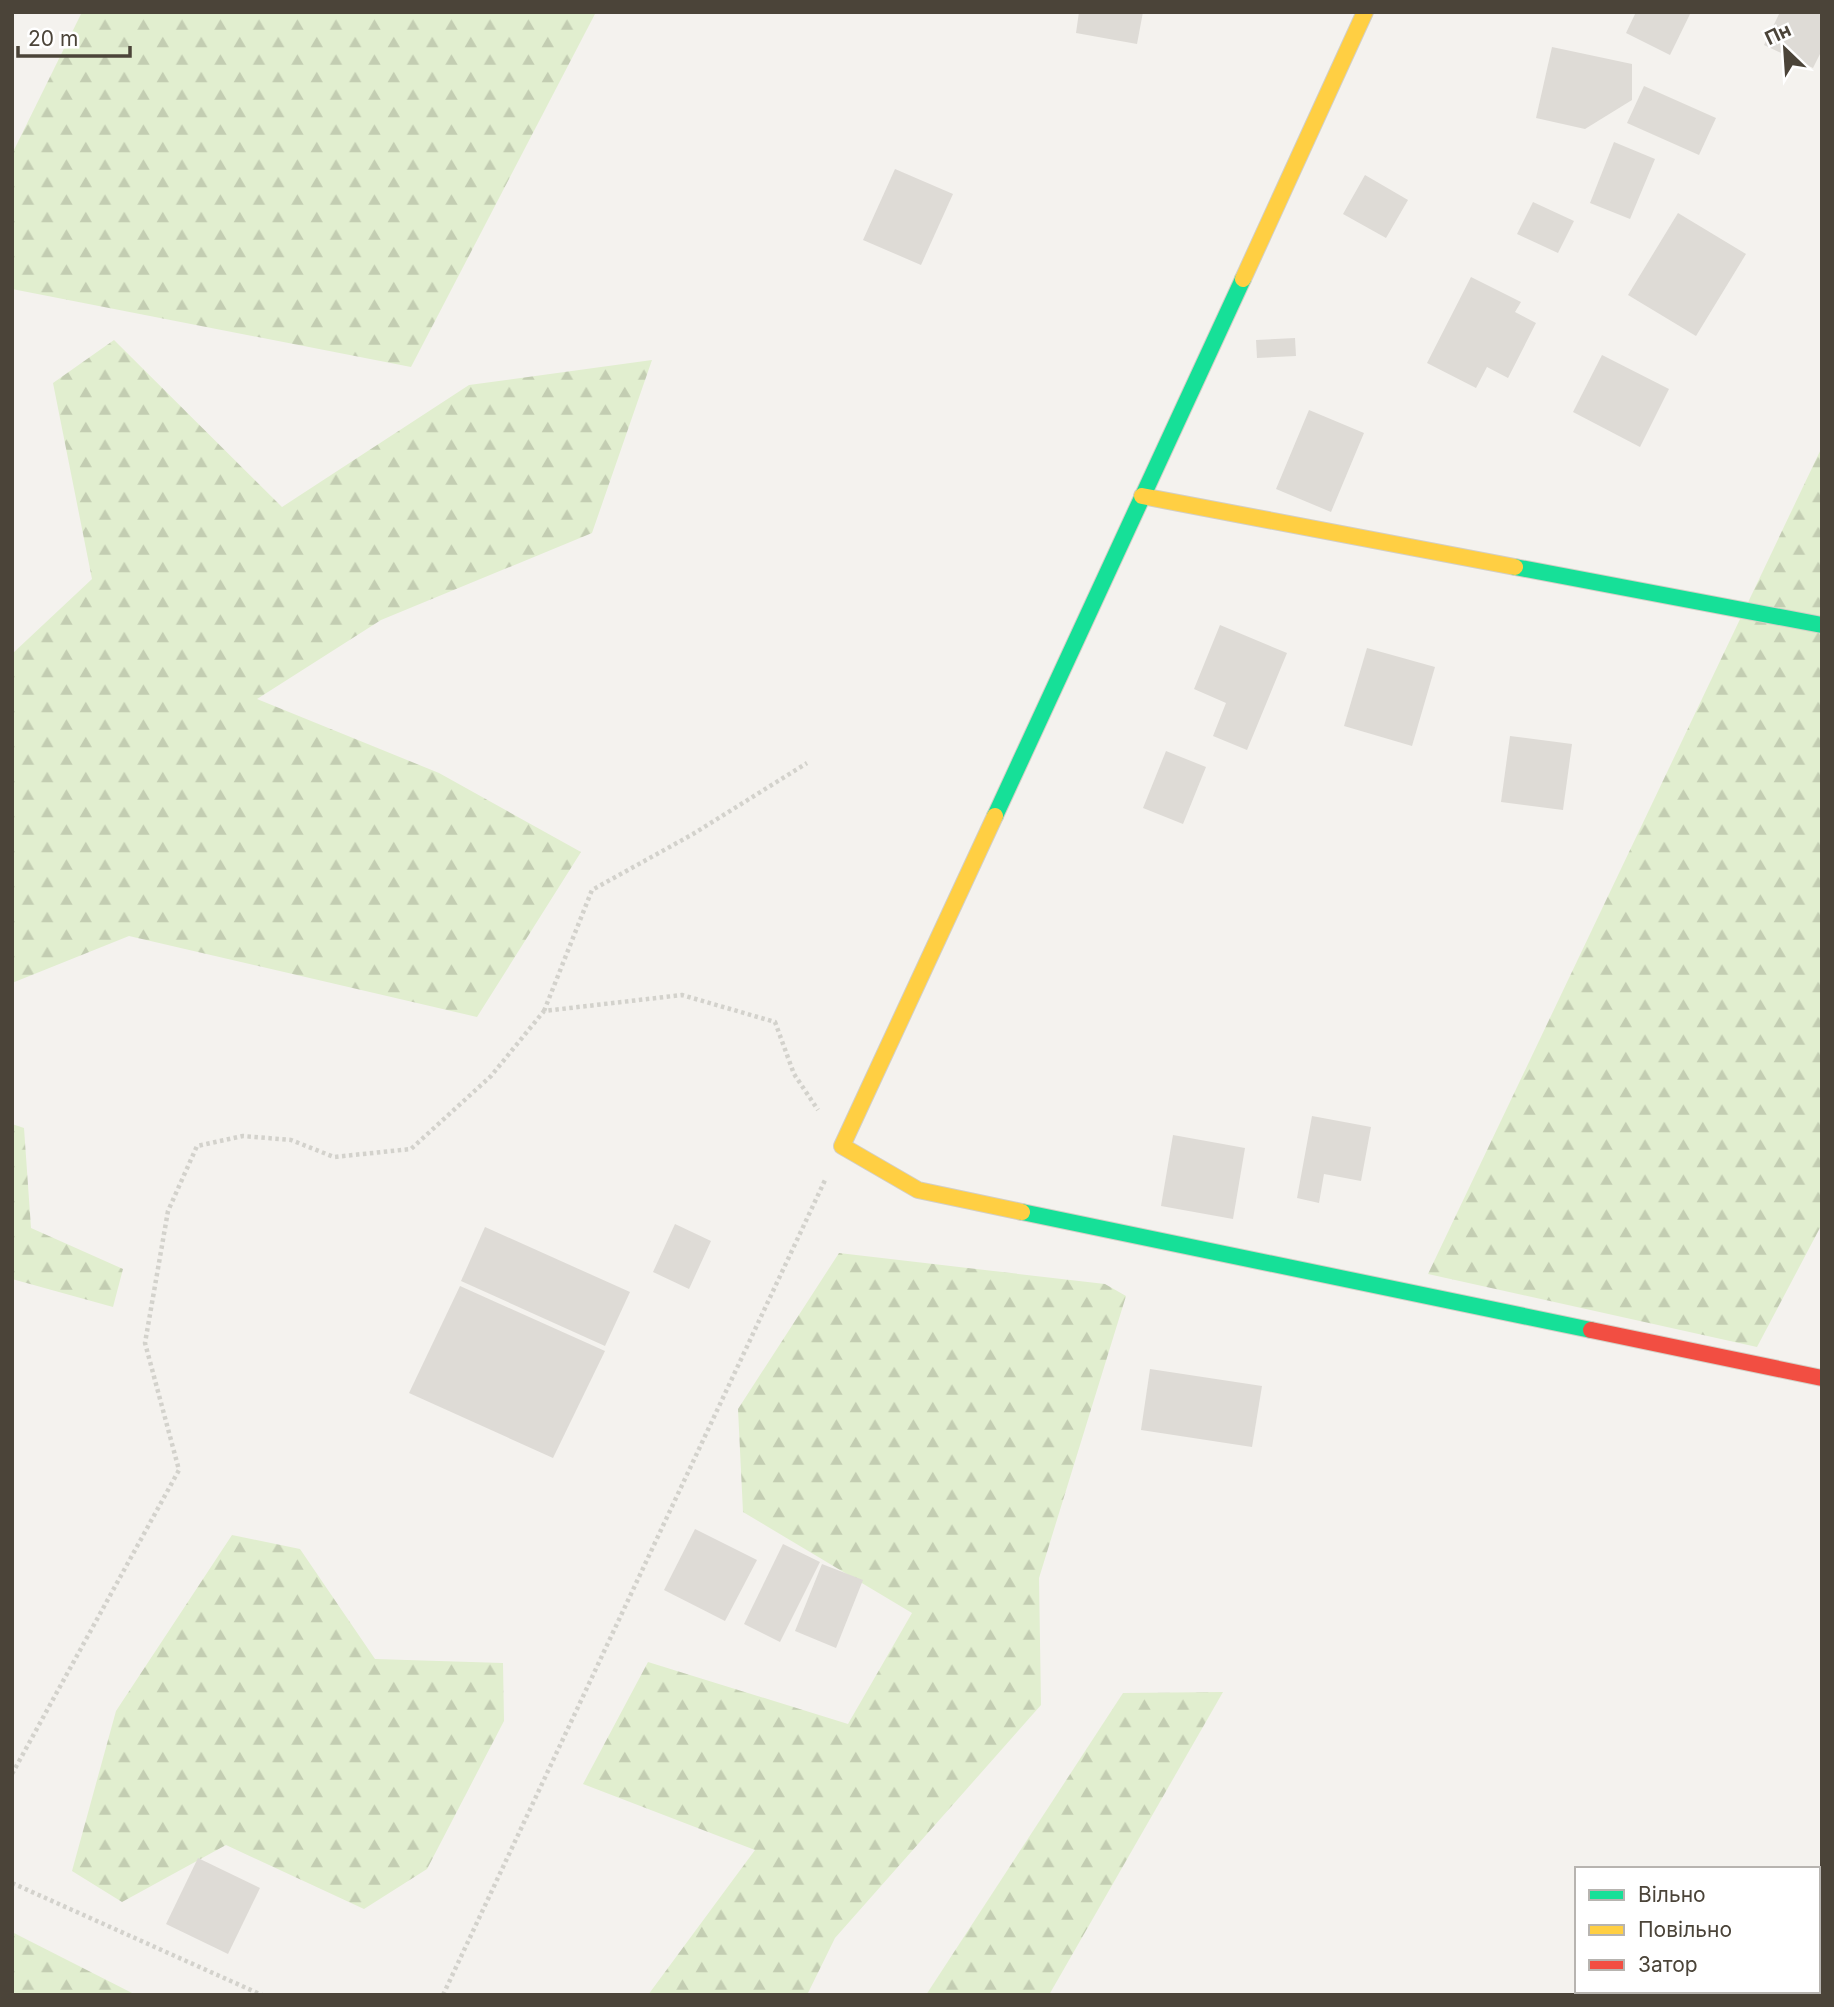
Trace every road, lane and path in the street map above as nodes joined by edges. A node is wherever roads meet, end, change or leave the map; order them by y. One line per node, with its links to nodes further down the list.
1 (1365, 12): 2 (street)
2 (1142, 496): 3 (street); 6 (street)
3 (1822, 625)
4 (807, 763): 5 (path)
5 (544, 1011): 6 (path); 8 (path)
6 (842, 1146): 7 (street); 11 (path)
7 (1822, 1378)
8 (12, 1774)
9 (12, 1883): 10 (path)
10 (262, 1995)
11 (443, 1995)

